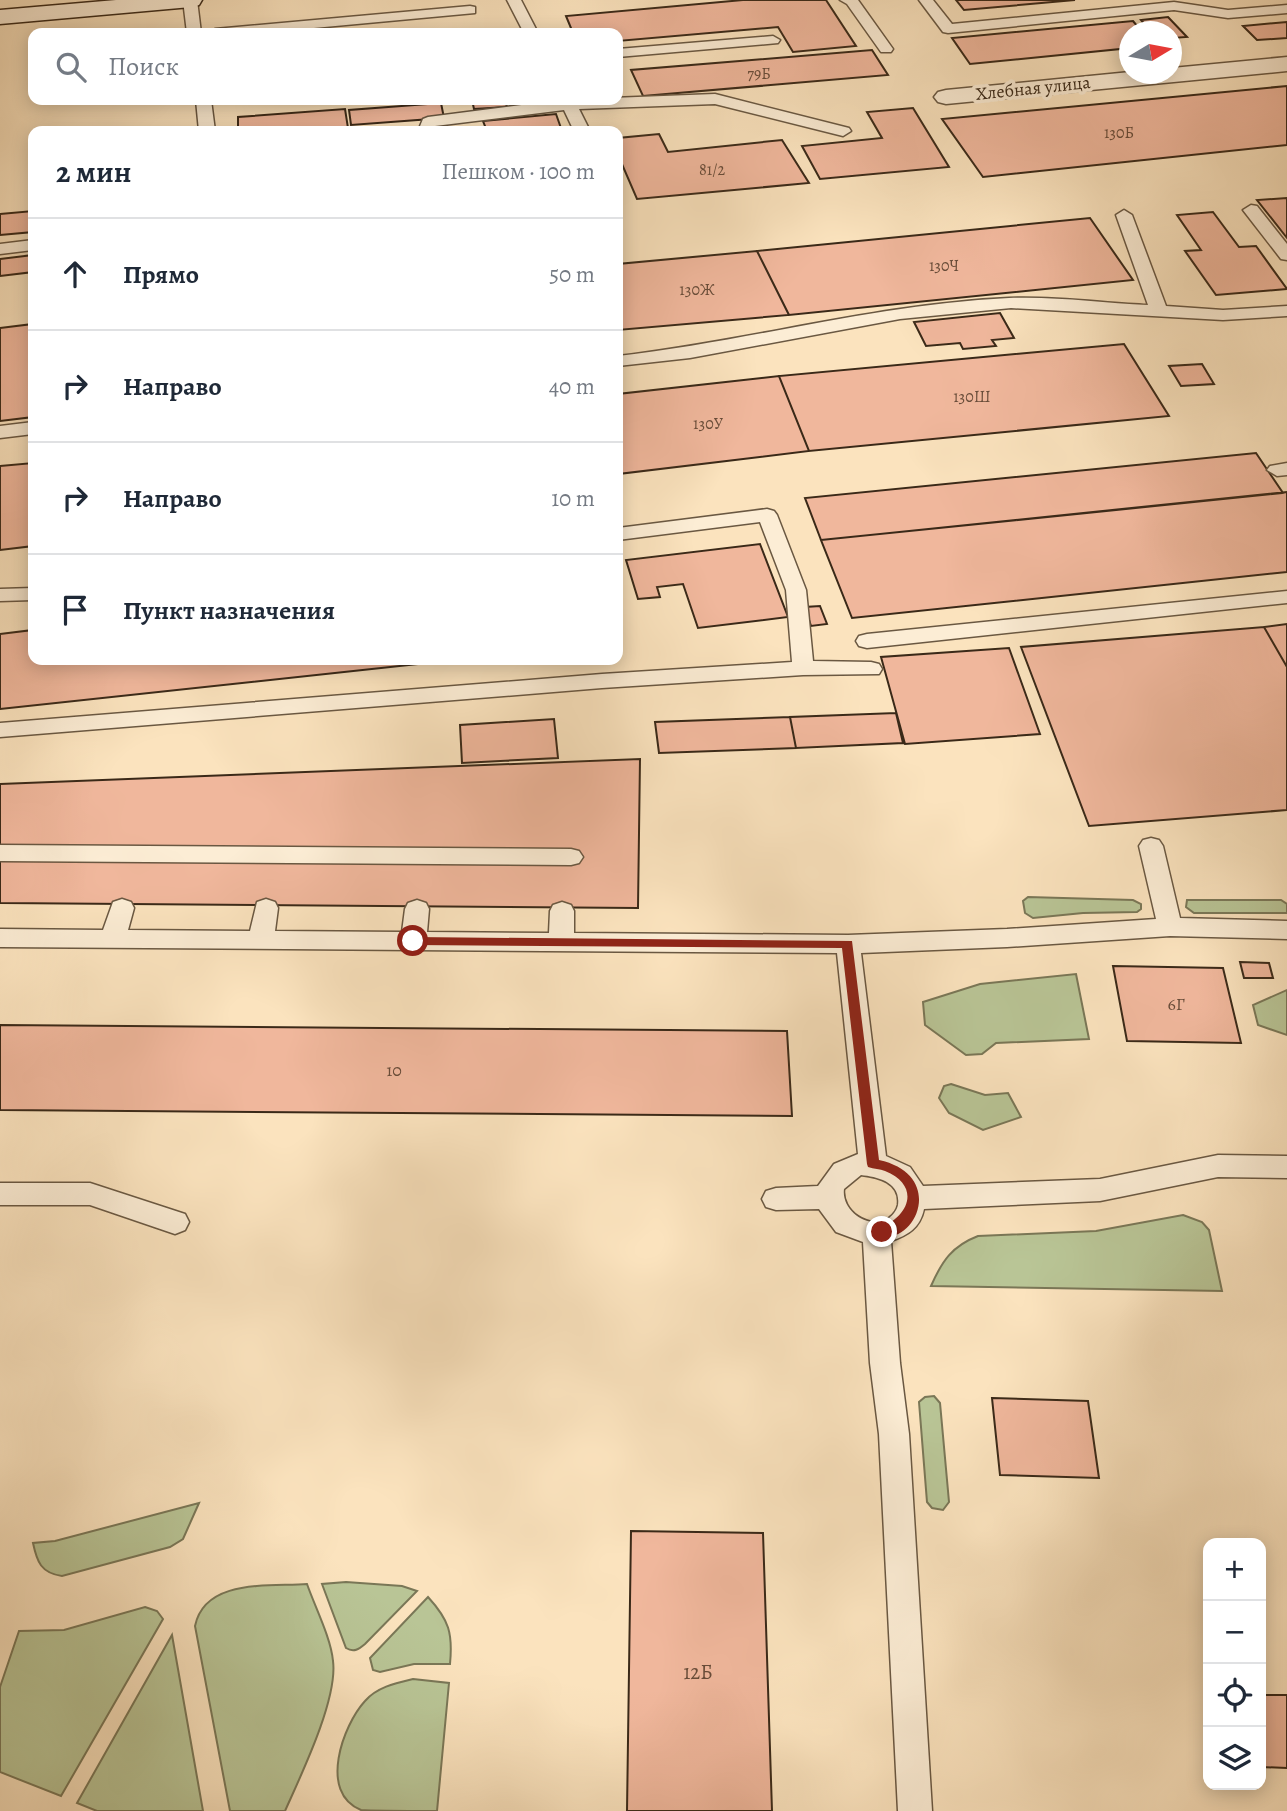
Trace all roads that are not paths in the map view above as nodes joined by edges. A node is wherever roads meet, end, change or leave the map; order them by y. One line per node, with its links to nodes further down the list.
1 (190, 0): 7 (street); 8 (lane)
2 (514, 0): 10 (lane)
3 (848, 0): 12 (lane)
4 (926, 0): 5 (lane)
5 (1287, 9)
6 (470, 10): 9 (lane)
7 (0, 17)
8 (193, 28)
9 (270, 28)
10 (528, 28)
11 (773, 40): 13 (lane)
12 (886, 49)
13 (623, 53)
14 (1287, 64): 15 (street, Хлебная улица)
15 (946, 97)
16 (623, 101): 23 (lane)
17 (204, 105): 20 (lane)
18 (548, 105): 21 (lane)
19 (570, 105): 22 (lane)
20 (206, 126)
21 (427, 126)
22 (580, 126)
23 (843, 131)
24 (1251, 210): 28 (lane)
25 (1124, 215): 30 (lane)
26 (28, 246): 27 (lane)
27 (0, 249)
28 (1287, 255)
29 (1287, 311): 30 (lane)
30 (1160, 313): 31 (lane)
31 (623, 360)
32 (28, 429): 33 (lane)
33 (0, 432)
34 (623, 533): 39 (lane)
35 (0, 594): 36 (lane)
36 (28, 594)
37 (1287, 597): 38 (lane)
38 (867, 641)
39 (803, 668): 40 (lane); 41 (lane)
40 (871, 669)
41 (600, 670): 42 (lane)
42 (0, 730)
43 (1151, 846): 50 (lane)
44 (0, 853): 45 (lane)
45 (571, 857)
46 (122, 908): 53 (lane)
47 (267, 908): 54 (lane)
48 (417, 909): 55 (lane)
49 (562, 911): 56 (lane)
50 (1170, 927): 51 (lane); 57 (lane)
51 (1287, 930)
52 (0, 938): 53 (lane)
53 (113, 939): 54 (lane)
54 (261, 940): 55 (lane)
55 (413, 941): 56 (lane)
56 (561, 943): 57 (lane)
57 (848, 944): 58 (lane)
58 (873, 1164): 61 (lane); 62 (lane)
59 (1287, 1167): 62 (lane)
60 (0, 1194): 64 (lane)
61 (828, 1197): 63 (lane); 65 (lane)
62 (914, 1198): 65 (lane)
63 (776, 1199)
64 (175, 1222)
65 (876, 1232): 66 (lane)
66 (915, 1811)

